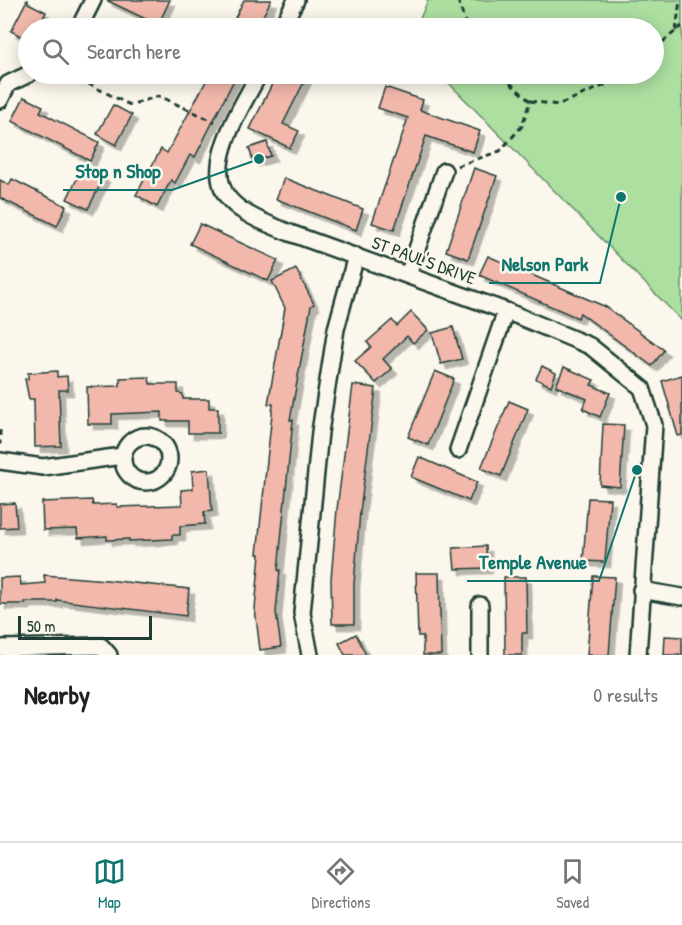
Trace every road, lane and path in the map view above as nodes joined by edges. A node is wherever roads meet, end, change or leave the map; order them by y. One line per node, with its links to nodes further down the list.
1 (93, 0): 5 (street)
2 (296, 0): 6 (street)
3 (458, 0): 7 (path)
4 (680, 0): 9 (path)
5 (85, 18)
6 (286, 18)
7 (464, 18)
8 (682, 26): 9 (path)
9 (675, 33): 10 (path)
10 (664, 41)
11 (4, 82): 16 (street)
12 (89, 84): 18 (path)
13 (254, 84): 18 (street, ST PAUL'S DRIVE)
14 (511, 84): 17 (path)
15 (606, 84): 17 (path)
16 (0, 100)
17 (530, 101): 19 (path)
18 (231, 130): 20 (street, ST PAUL'S DRIVE)
19 (444, 171): 21 (street)
20 (356, 256): 21 (street, ST PAUL'S DRIVE); 33 (street)
21 (408, 275): 22 (street, ST PAUL'S DRIVE)
22 (507, 311): 25 (street); 28 (street, ST PAUL'S DRIVE)
23 (0, 430): 24 (path)
24 (0, 445)
25 (458, 450)
26 (122, 456): 27 (street)
27 (0, 461)
28 (641, 590): 29 (street); 35 (street, ST PAUL'S DRIVE)
29 (682, 597)
30 (480, 605): 34 (street)
31 (0, 648): 32 (street)
32 (109, 655)
33 (310, 655)
34 (480, 655)
35 (638, 655)

